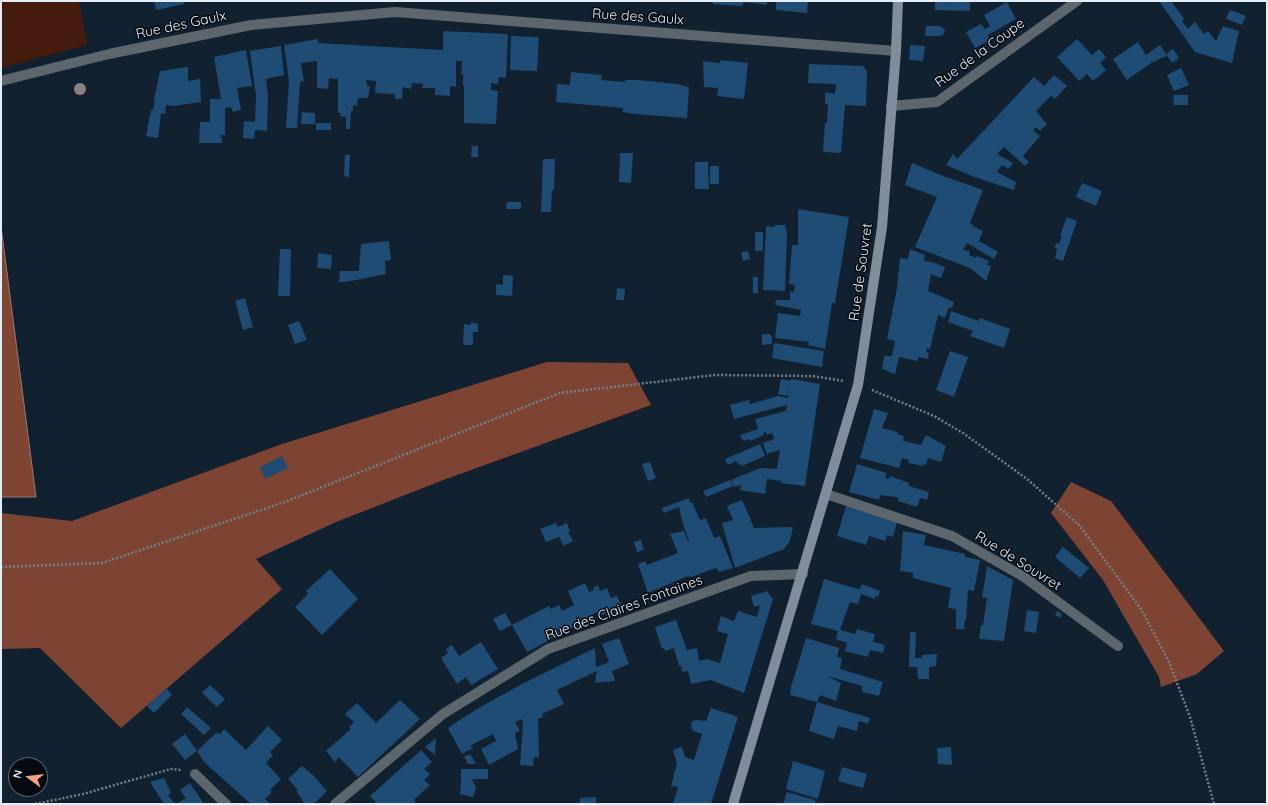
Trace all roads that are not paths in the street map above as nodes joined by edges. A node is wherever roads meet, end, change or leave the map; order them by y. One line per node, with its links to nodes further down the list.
1 (898, 1): 3 (main road, Rue de Souvret)
2 (1078, 1): 5 (street, Rue de la Coupe)
3 (896, 50): 4 (street, Rue des Gaulx); 5 (main road, Rue de Souvret)
4 (1, 81)
5 (891, 106): 6 (main road, Rue de Souvret)
6 (826, 494): 7 (main road, Rue de Souvret); 8 (street, Rue de Souvret)
7 (803, 574): 11 (street, Rue des Claires Fontaines); 12 (main road, Rue de Souvret)
8 (1118, 646)
9 (195, 774): 10 (street)
10 (226, 804)
11 (335, 804)
12 (734, 804)

